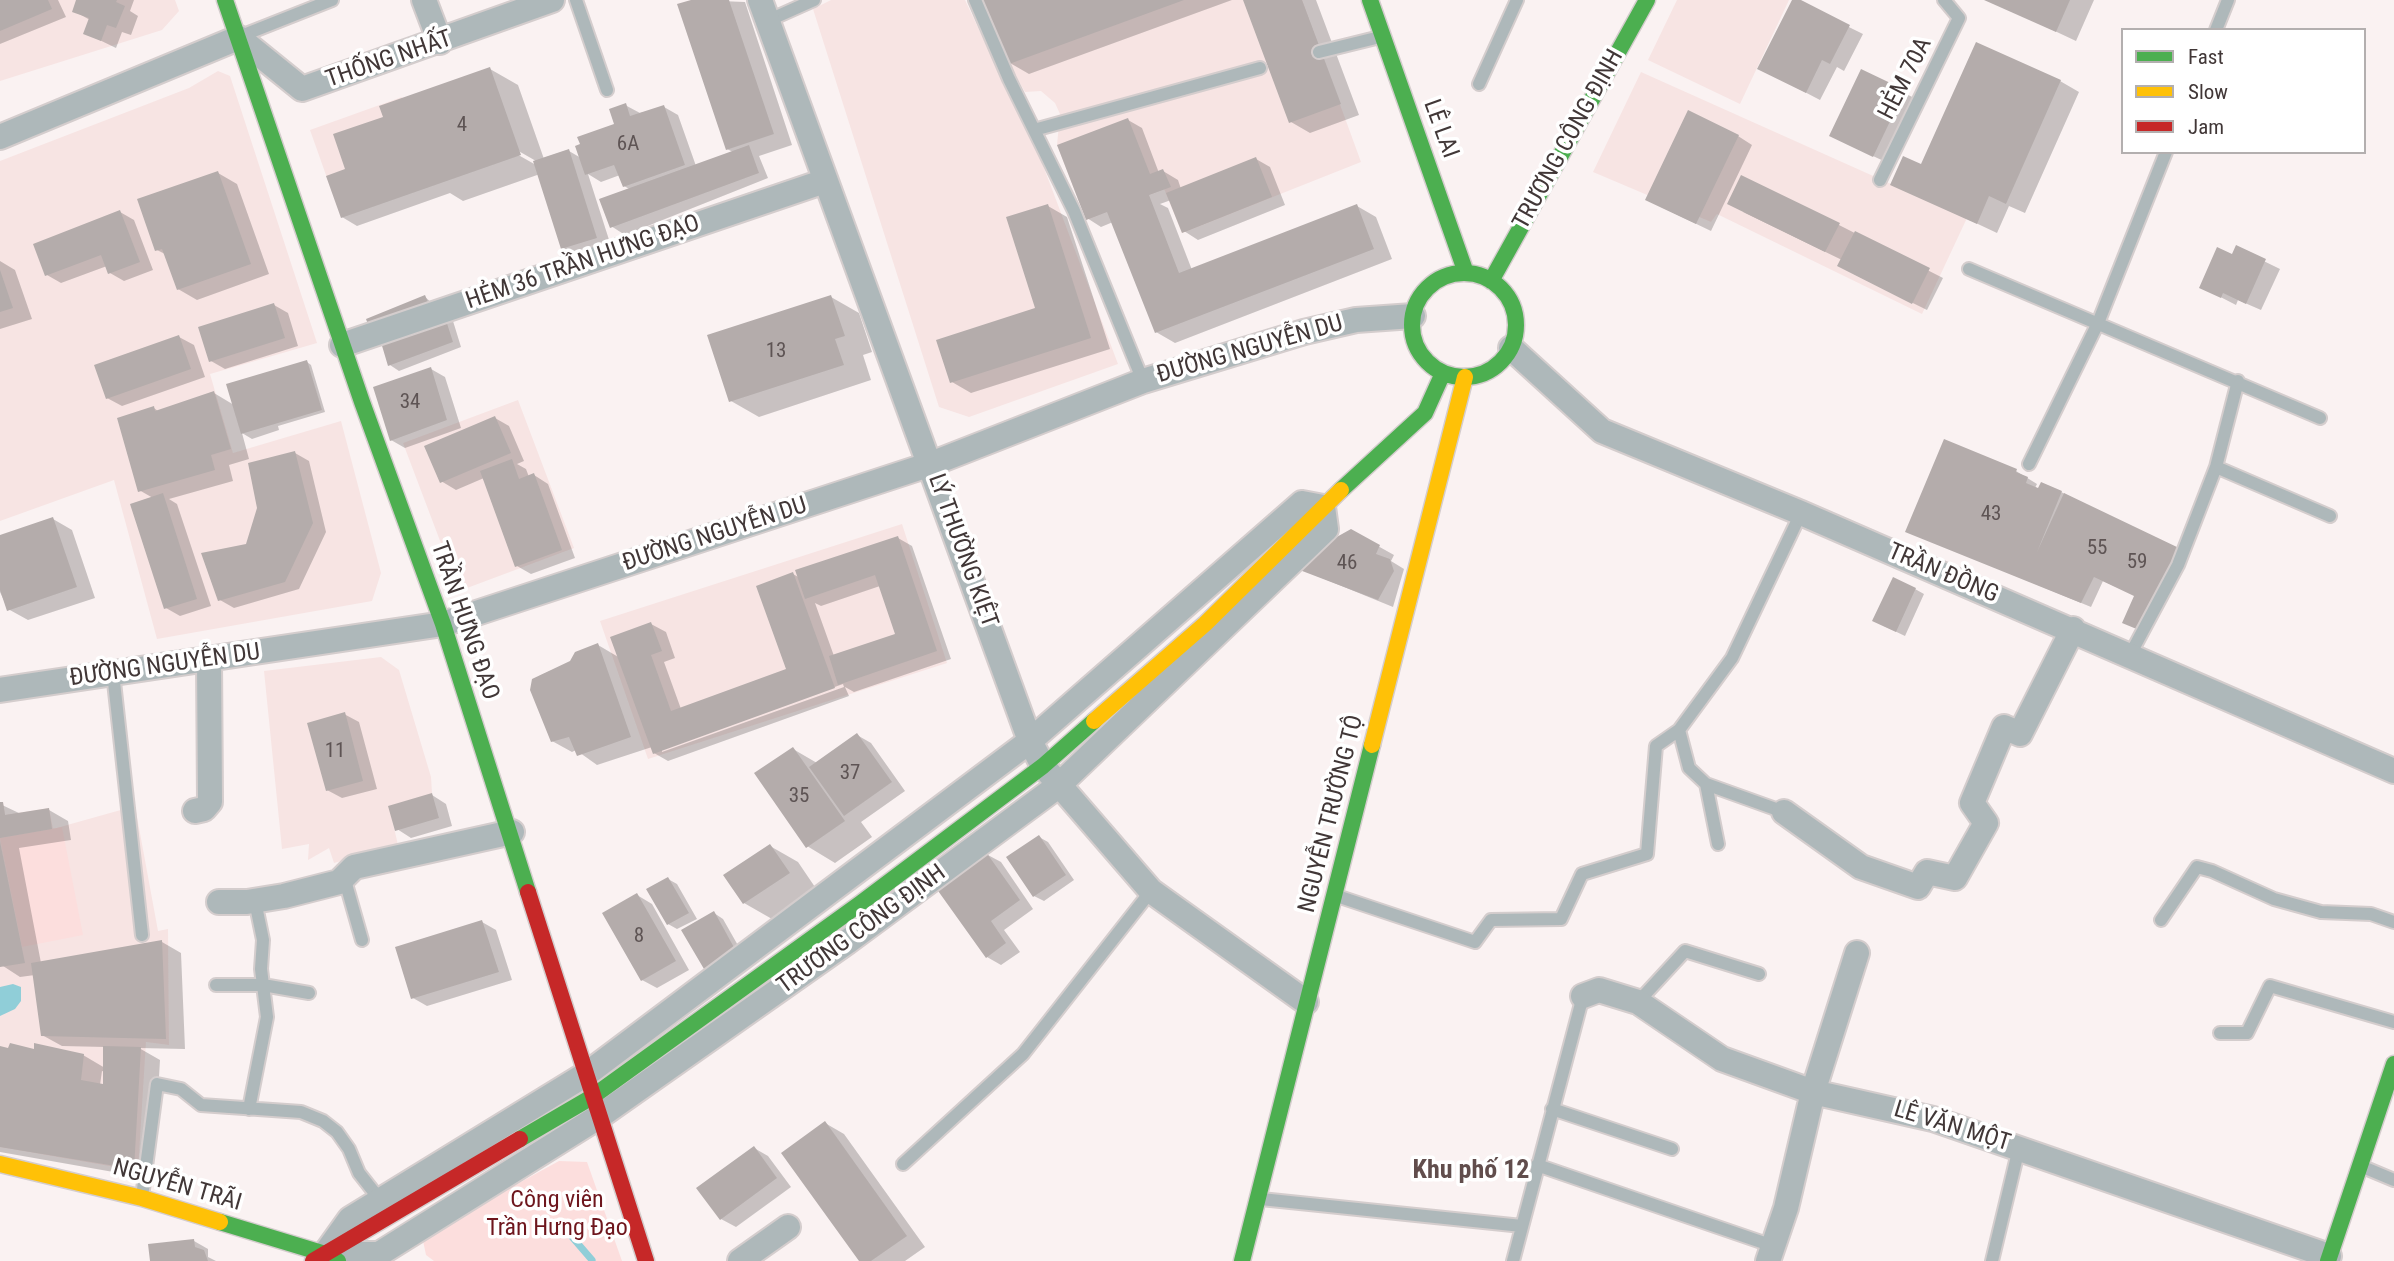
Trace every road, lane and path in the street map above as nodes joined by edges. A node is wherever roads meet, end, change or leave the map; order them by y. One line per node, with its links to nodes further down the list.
1 (225, 0): 17 (main road, TRẦN HƯNG ĐẠO)
2 (247, 0): 17 (street)
3 (332, 0): 17 (lane)
4 (424, 0): 18 (street)
5 (552, 0): 18 (street, THỐNG NHẤT)
6 (576, 0): 22 (lane)
7 (814, 0): 14 (lane)
8 (975, 0): 23 (lane)
9 (1370, 0): 16 (main road, LÊ LAI)
10 (1517, 0): 21 (lane)
11 (1647, 0): 30 (main road, TRƯƠNG CÔNG ĐỊNH)
12 (1944, 0): 26 (lane, HẺM 70A)
13 (2228, 0): 15 (lane)
14 (763, 10): 27 (street, LÝ THƯỜNG KIỆT)
15 (2217, 28)
16 (1383, 37): 19 (lane); 29 (main road, LÊ LAI)
17 (238, 38): 18 (street, THỐNG NHẤT); 24 (street); 33 (main road, TRẦN HƯNG ĐẠO)
18 (440, 42)
19 (1319, 52)
20 (1260, 68): 23 (lane)
21 (1479, 84)
22 (607, 90)
23 (1034, 131): 37 (lane)
24 (0, 137)
25 (2165, 154): 32 (lane)
26 (1880, 180)
27 (825, 181): 33 (street, HẺM 36 TRẦN HƯNG ĐẠO); 40 (street, LÝ THƯỜNG KIỆT)
28 (1969, 269): 32 (lane)
29 (1466, 273): 30 (main road); 31 (main road)
30 (1491, 281): 34 (main road)
31 (1413, 316): 35 (main road); 37 (street, ĐƯỜNG NGUYỄN DU)
32 (2098, 323): 38 (lane); 41 (lane)
33 (342, 345): 47 (main road, TRẦN HƯNG ĐẠO)
34 (1511, 348): 36 (main road); 44 (street, TRẦN ĐỒNG)
35 (1443, 373): 36 (main road); 43 (main road)
36 (1465, 377): 67 (main road, NGUYỄN TRƯỜNG TỘ)
37 (1143, 381): 40 (street, ĐƯỜNG NGUYỄN DU)
38 (2238, 381): 39 (lane); 42 (lane)
39 (2320, 418)
40 (931, 464): 47 (street, ĐƯỜNG NGUYỄN DU); 55 (street, LÝ THƯỜNG KIỆT)
41 (2029, 464)
42 (2216, 467): 45 (lane); 50 (lane)
43 (1323, 507): 46 (street, TRƯƠNG CÔNG ĐỊNH); 49 (street, TRƯƠNG CÔNG ĐỊNH)
44 (1801, 513): 48 (street, TRẦN ĐỒNG); 54 (lane)
45 (2330, 516)
46 (1184, 603): 49 (street); 55 (street, TRƯƠNG CÔNG ĐỊNH)
47 (443, 624): 51 (street, ĐƯỜNG NGUYỄN DU); 62 (main road, TRẦN HƯNG ĐẠO)
48 (2073, 629): 50 (street, TRẦN ĐỒNG); 61 (street)
49 (1211, 630): 56 (main road, TRƯƠNG CÔNG ĐỊNH); 59 (street, TRƯƠNG CÔNG ĐỊNH)
50 (2130, 655): 57 (street, TRẦN ĐỒNG)
51 (209, 659): 52 (street, ĐƯỜNG NGUYỄN DU); 60 (street)
52 (113, 673): 53 (street, ĐƯỜNG NGUYỄN DU); 73 (lane)
53 (0, 690)
54 (1679, 730): 58 (lane); 67 (lane)
55 (1030, 741): 56 (street, LÝ THƯỜNG KIỆT); 65 (street, TRƯƠNG CÔNG ĐỊNH)
56 (1042, 766): 59 (street, LÝ THƯỜNG KIỆT); 70 (main road, TRƯƠNG CÔNG ĐỊNH)
57 (2394, 771)
58 (1706, 784): 61 (lane); 63 (lane)
59 (1058, 786): 66 (street, LÝ THƯỜNG KIỆT); 70 (street, TRƯƠNG CÔNG ĐỊNH)
60 (195, 811)
61 (1784, 812)
62 (512, 832): 64 (street); 87 (main road, TRẦN HƯNG ĐẠO)
63 (1718, 844)
64 (344, 877): 68 (street); 74 (lane)
65 (843, 883): 70 (street); 87 (street, TRƯƠNG CÔNG ĐỊNH)
66 (1151, 891): 81 (street, LÝ THƯỜNG KIỆT); 93 (lane)
67 (1336, 896): 81 (main road, NGUYỄN TRƯỜNG TỘ)
68 (255, 901): 69 (street); 78 (lane)
69 (219, 902)
70 (874, 903): 87 (street, TRƯƠNG CÔNG ĐỊNH)
71 (2161, 920): 72 (lane)
72 (2394, 922)
73 (142, 935)
74 (362, 940)
75 (1857, 953): 86 (street)
76 (1759, 974): 82 (lane)
77 (216, 985): 78 (lane)
78 (263, 985): 79 (lane); 88 (lane)
79 (309, 993)
80 (1583, 996): 82 (street, LÊ VĂN MỘT); 89 (lane)
81 (1306, 1002): 98 (main road, NGUYỄN TRƯỜNG TỘ)
82 (1638, 1002): 86 (street, LÊ VĂN MỘT)
83 (2394, 1022): 84 (lane)
84 (2220, 1033)
85 (2394, 1064): 94 (main road)
86 (1814, 1092): 90 (street, LÊ VĂN MỘT); 102 (street)
87 (593, 1095): 99 (street, TRƯƠNG CÔNG ĐỊNH); 104 (street, TRƯƠNG CÔNG ĐỊNH); 105 (main road, TRẦN HƯNG ĐẠO)
88 (249, 1109): 97 (lane); 99 (lane)
89 (1552, 1109): 91 (lane); 95 (lane)
90 (2019, 1148): 103 (street, LÊ VĂN MỘT); 109 (lane)
91 (1672, 1149)
92 (0, 1164): 97 (main road, NGUYỄN TRÃI)
93 (903, 1164)
94 (2360, 1165): 96 (lane); 103 (main road)
95 (1537, 1166): 100 (lane); 102 (lane)
96 (2394, 1180)
97 (142, 1198): 104 (main road, NGUYỄN TRÃI)
98 (1258, 1199): 100 (lane); 107 (main road, NGUYỄN TRƯỜNG TỘ)
99 (381, 1201): 104 (street, TRƯƠNG CÔNG ĐỊNH)
100 (1522, 1226): 108 (lane)
101 (788, 1227): 106 (street)
102 (1771, 1253)
103 (2329, 1258)
104 (326, 1259)
105 (646, 1261)
106 (740, 1261)
107 (1242, 1261)
108 (1513, 1261)
109 (1992, 1261)

